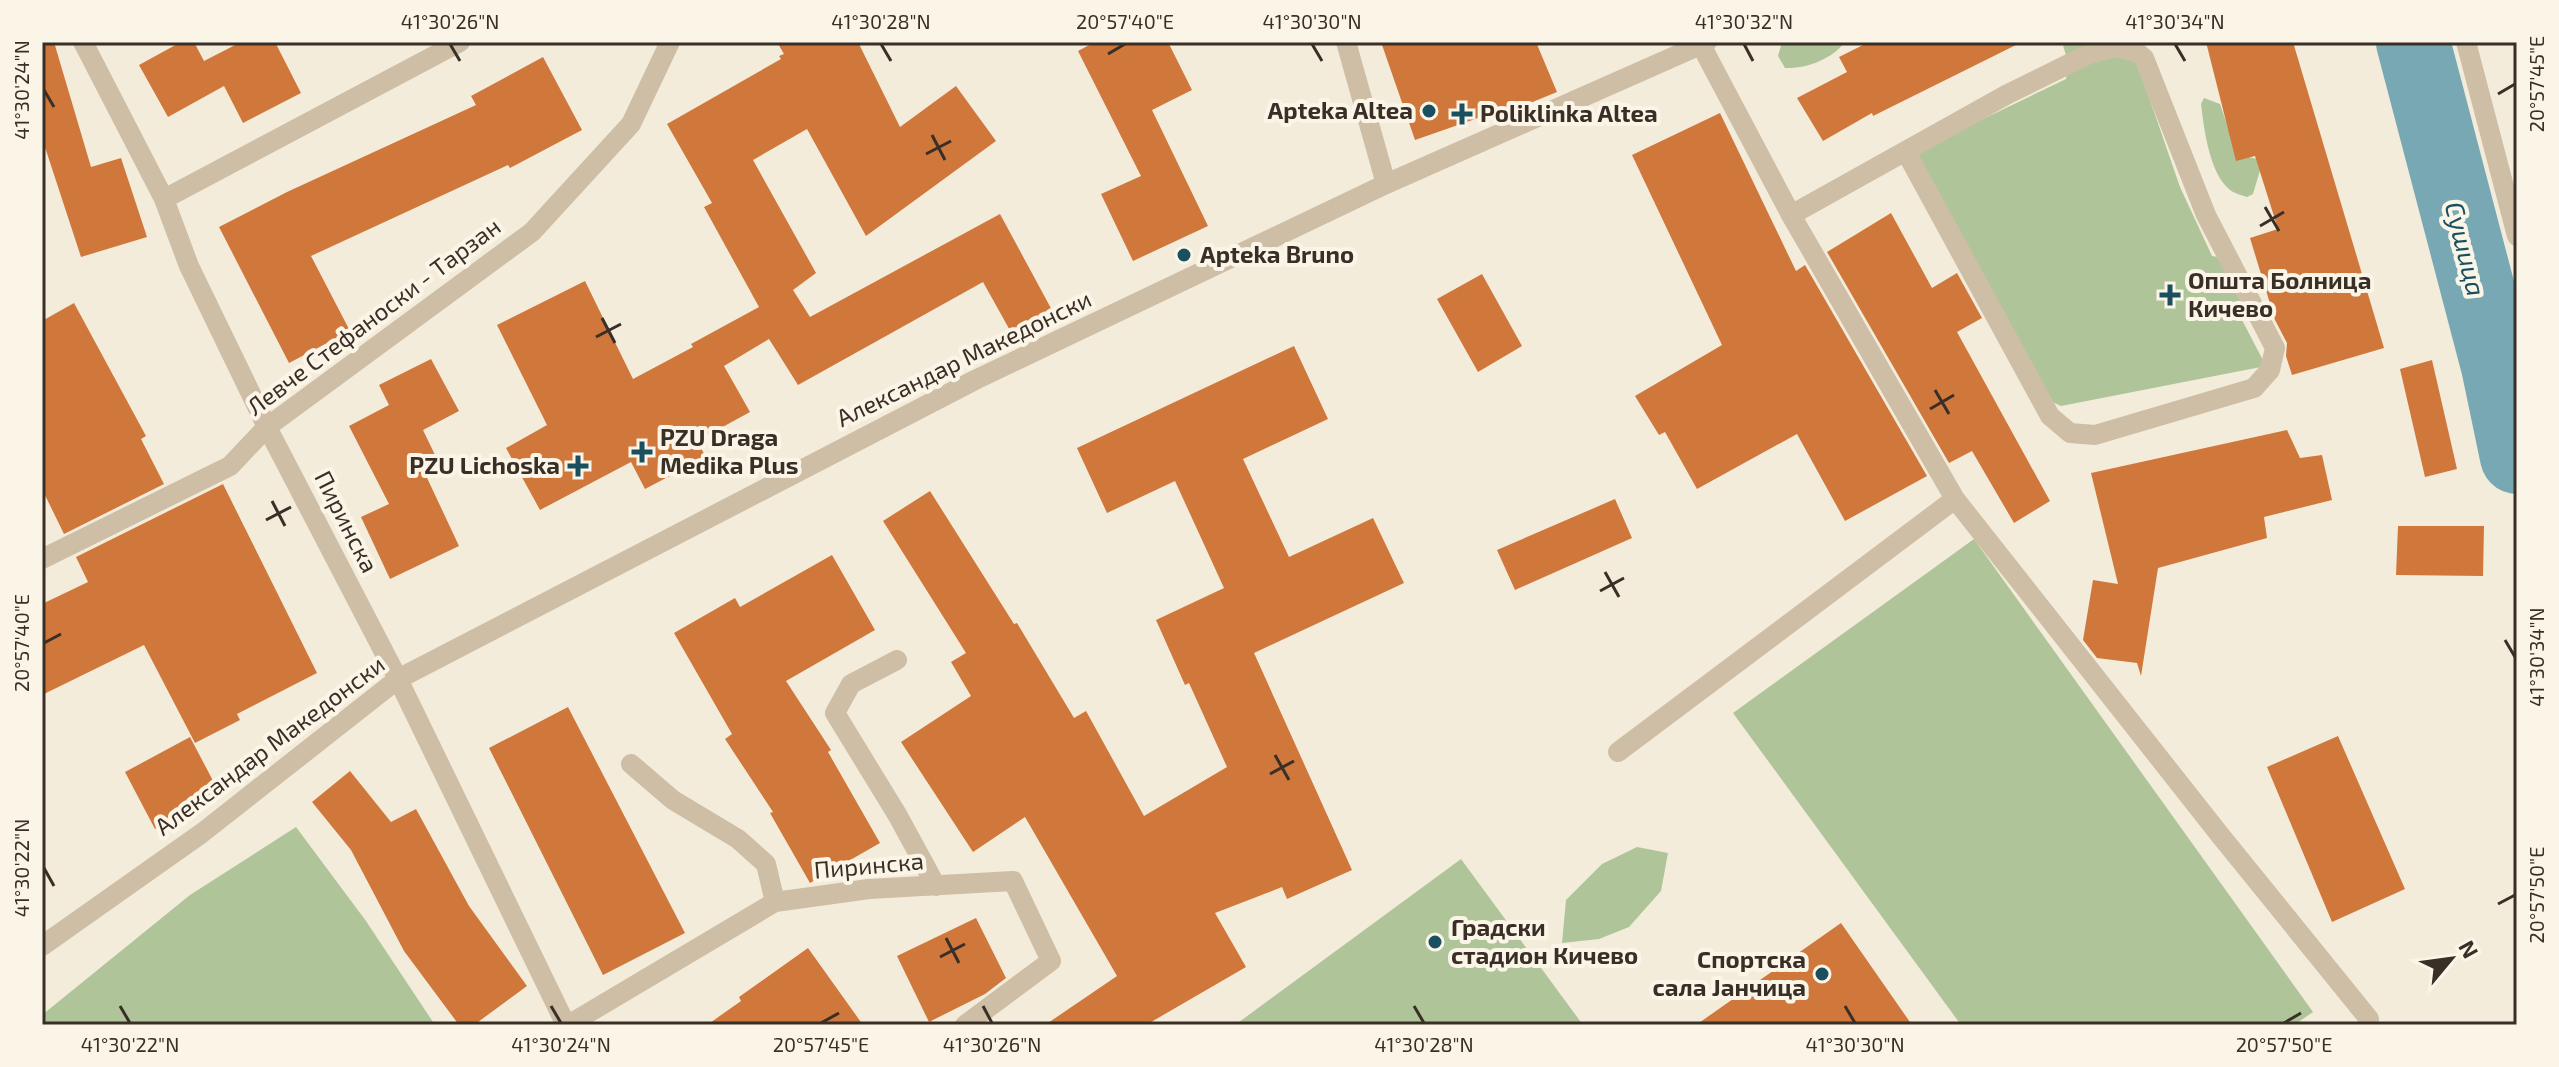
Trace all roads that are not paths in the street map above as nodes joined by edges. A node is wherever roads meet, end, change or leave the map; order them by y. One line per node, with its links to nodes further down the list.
1 (83, 42): 9 (street, Пиринска)
2 (460, 42): 9 (street)
3 (670, 42): 12 (street, Левче Стефаноски - Тарзан)
4 (1346, 42): 8 (street)
5 (2466, 42): 11 (street)
6 (1704, 43): 8 (street, Александар Македонски); 10 (street)
7 (1906, 152): 7 (street); 10 (street)
8 (1386, 184): 16 (street, Александар Македонски)
9 (164, 199): 12 (street, Пиринска)
10 (1791, 215): 13 (street)
11 (2517, 236)
12 (267, 427): 14 (street, Левче Стефаноски - Тарзан); 16 (street, Пиринска)
13 (1955, 499): 17 (street); 24 (street)
14 (42, 559)
15 (897, 660): 19 (street)
16 (398, 679): 21 (street, Александар Македонски); 22 (street, Пиринска)
17 (1618, 752)
18 (631, 764): 20 (street)
19 (936, 886): 20 (street, Пиринска); 23 (street, Пиринска)
20 (775, 902): 22 (street, Пиринска)
21 (42, 946)
22 (567, 1025)
23 (965, 1025)
24 (2367, 1025)

